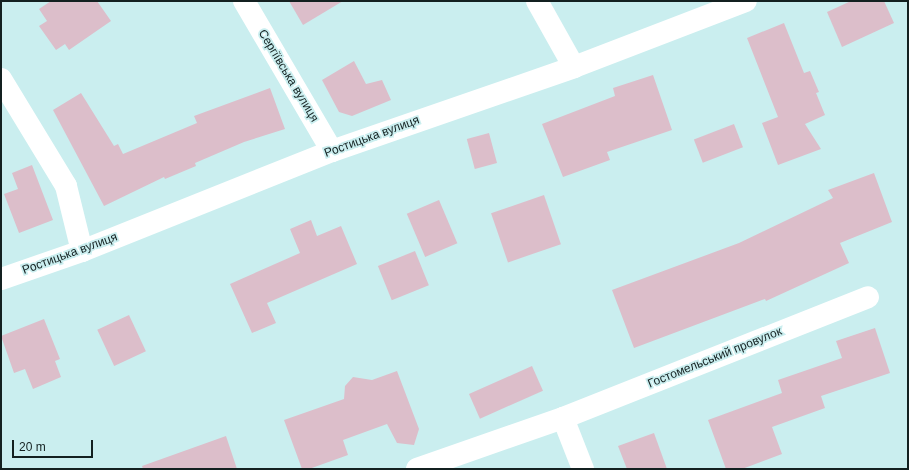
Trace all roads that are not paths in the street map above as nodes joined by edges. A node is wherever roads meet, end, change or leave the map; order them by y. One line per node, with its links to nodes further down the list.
1 (244, 1): 6 (street, Сергіївська вулиця)
2 (537, 1): 4 (street)
3 (746, 1): 4 (street, Ростицька вулиця)
4 (574, 66): 6 (street, Ростицька вулиця)
5 (1, 79): 7 (street)
6 (332, 151): 7 (street, Ростицька вулиця)
7 (82, 251): 8 (street, Ростицька вулиця)
8 (1, 279)
9 (868, 297): 10 (street, Гостомельський провулок)
10 (563, 418): 11 (street, Гостомельський провулок); 12 (street)
11 (417, 469)
12 (583, 469)

